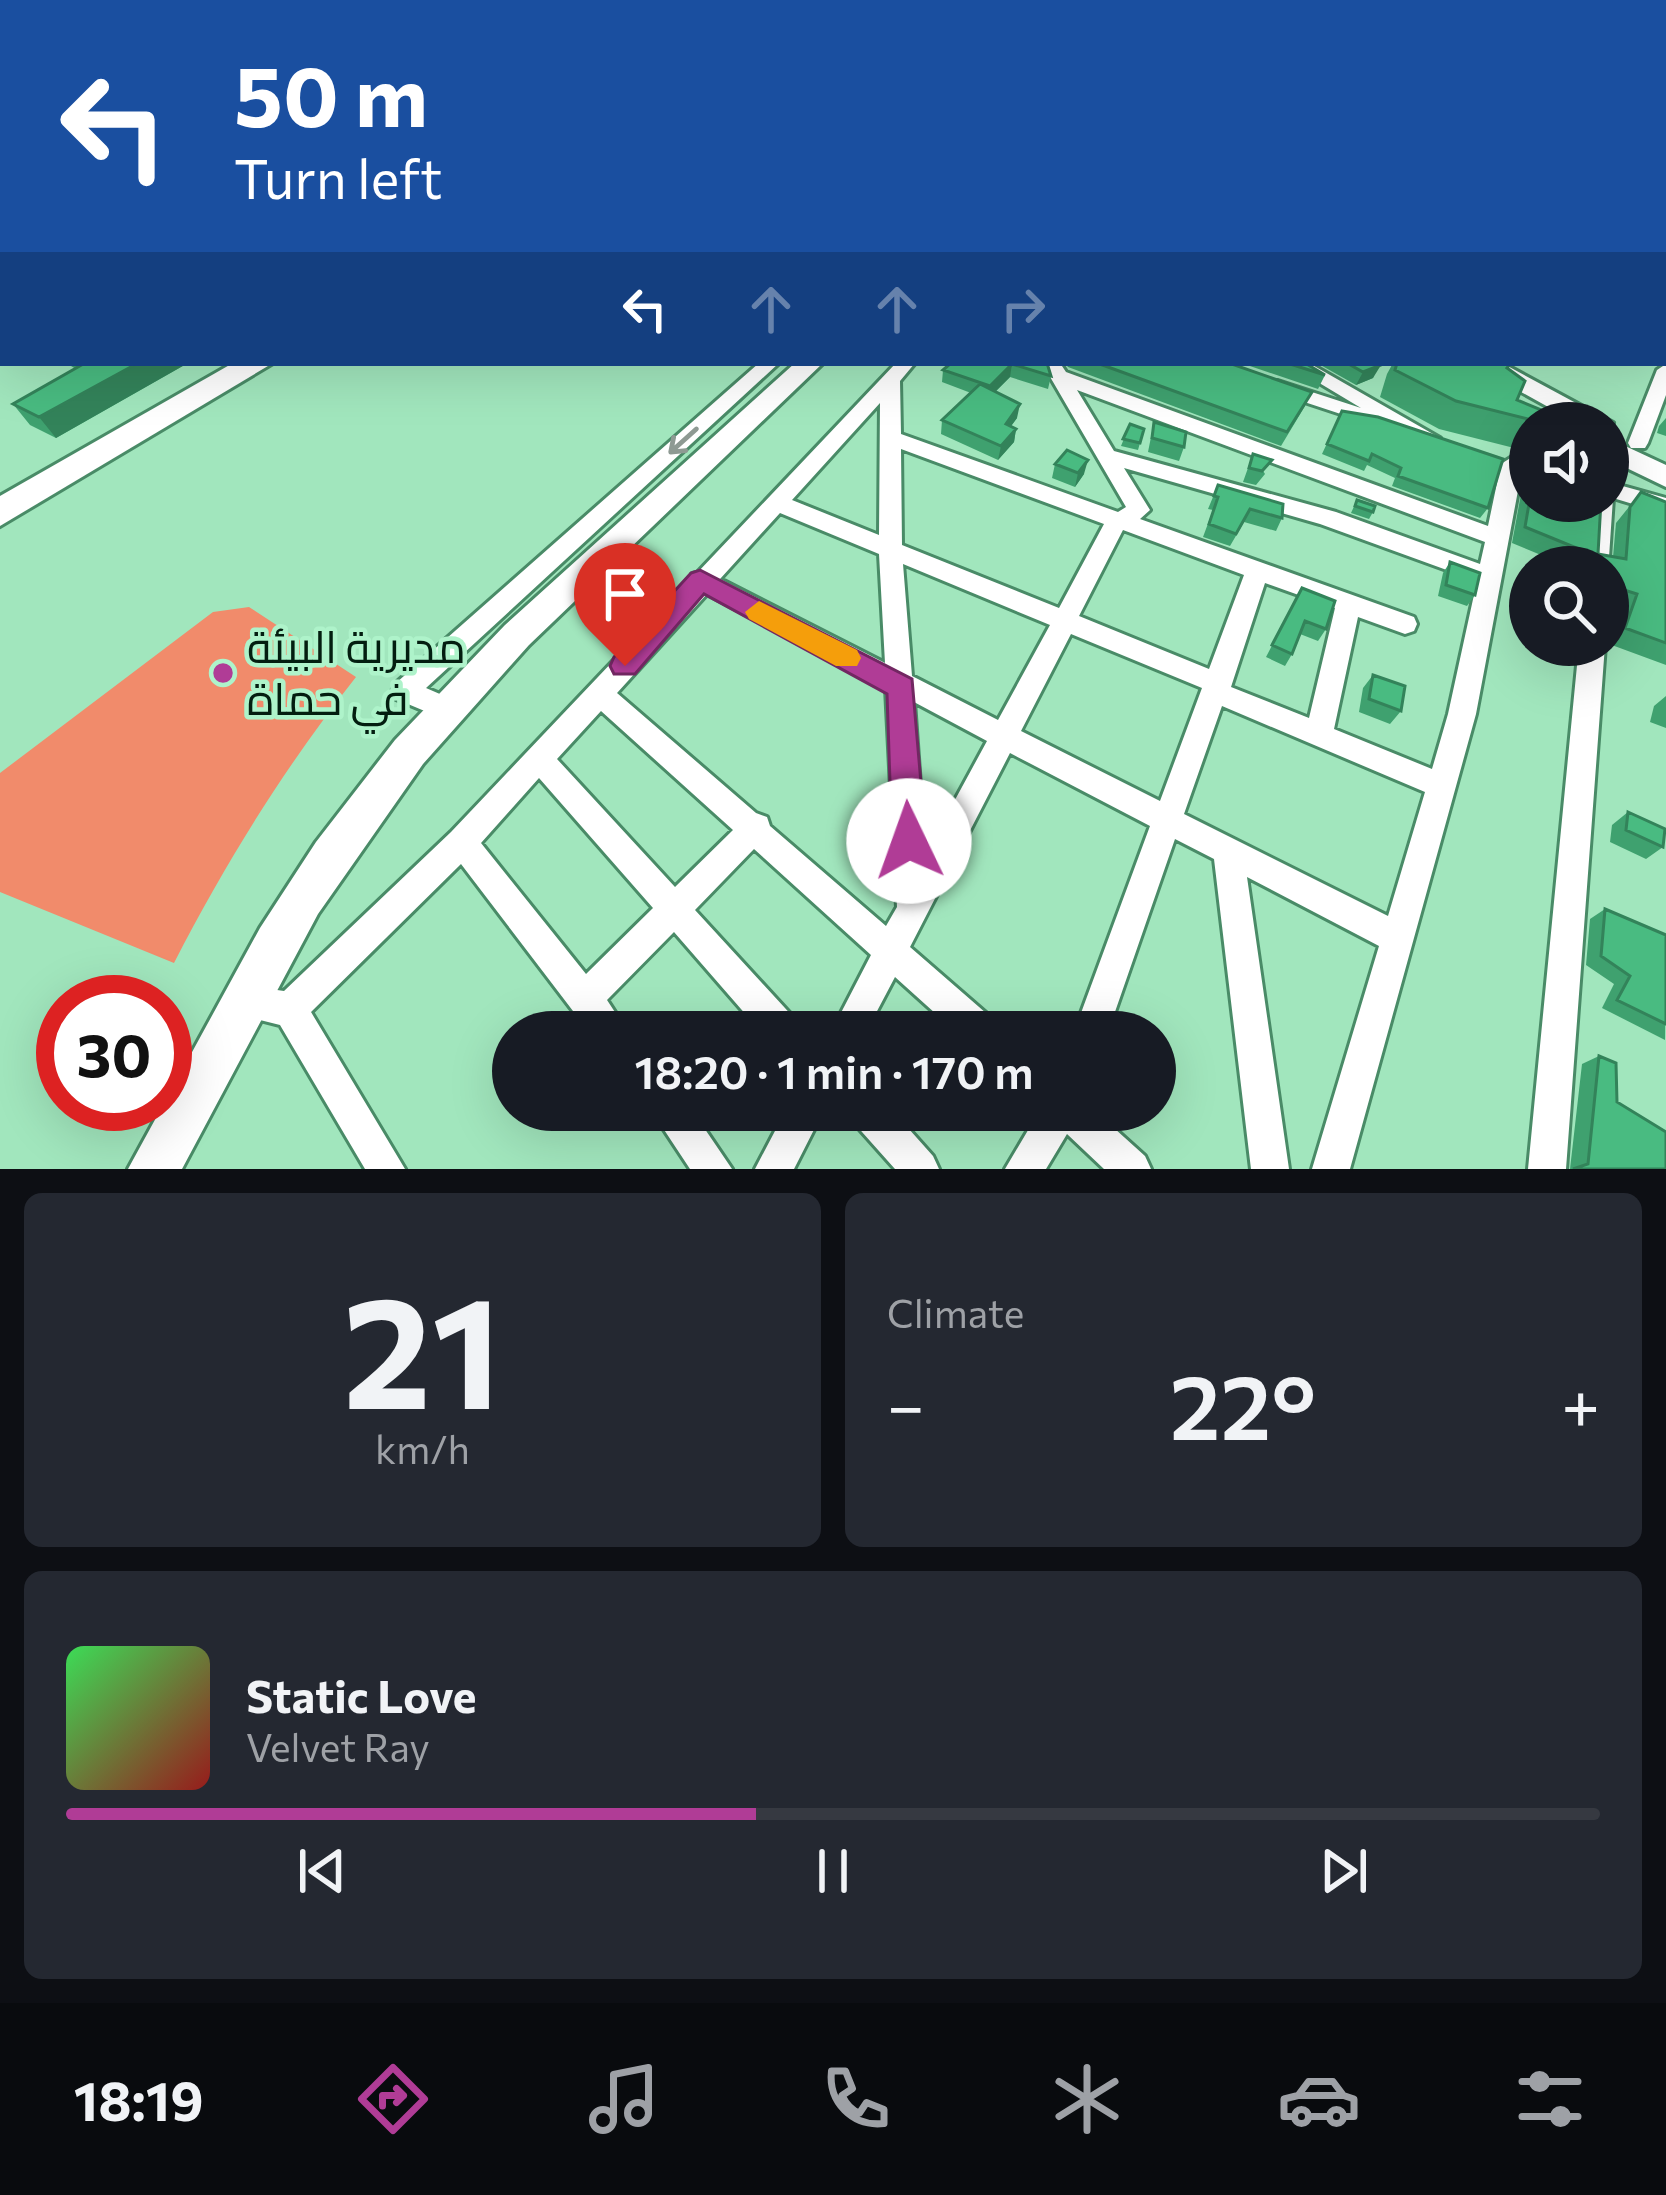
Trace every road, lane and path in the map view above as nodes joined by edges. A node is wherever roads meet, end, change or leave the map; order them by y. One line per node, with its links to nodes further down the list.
1 (213, 366): 25 (highway)
2 (252, 366): 29 (highway)
3 (767, 366): 43 (street, one-way to 43)
4 (807, 366): 43 (street)
5 (823, 366): 57 (street)
6 (1300, 366): 15 (street)
7 (1455, 366): 13 (street)
8 (1488, 366): 14 (street)
9 (1054, 370): 21 (street); 31 (street)
10 (1666, 370): 16 (street)
11 (898, 372): 17 (street); 27 (street)
12 (1249, 377): 15 (street)
13 (1523, 402)
14 (1558, 402)
15 (1414, 433): 18 (street)
16 (1629, 435)
17 (889, 437): 30 (street); 32 (street)
18 (1454, 445)
19 (1629, 447): 22 (street)
20 (1629, 449): 23 (street)
21 (1107, 456): 30 (street); 34 (street)
22 (1666, 458)
23 (1666, 477)
24 (1509, 482): 31 (street)
25 (0, 488)
26 (1629, 495): 28 (street)
27 (778, 502): 32 (street); 35 (street)
28 (1666, 506)
29 (0, 513)
30 (1116, 524): 33 (street); 38 (street)
31 (1500, 539): 34 (street)
32 (891, 554): 38 (street); 40 (street)
33 (1257, 572): 36 (street); 41 (street)
34 (1492, 577): 47 (street)
35 (700, 580): 40 (street); 42 (street)
36 (1348, 604): 37 (street); 44 (street)
37 (1405, 624)
38 (1065, 625): 41 (street); 45 (street)
39 (1590, 666): 78 (street)
40 (902, 687): 45 (street); 53 (street)
41 (1217, 688): 44 (street); 48 (street)
42 (600, 694): 46 (street); 49 (street)
43 (446, 709): 57 (street)
44 (1319, 735): 47 (street)
45 (1002, 737): 48 (street); 53 (street)
46 (538, 757): 50 (street); 52 (street)
47 (1442, 786): 54 (street)
48 (1171, 823): 51 (street); 62 (street)
49 (756, 827): 52 (street); 55 (street)
50 (462, 842): 56 (street); 57 (street)
51 (1228, 852): 54 (street); 76 (street)
52 (676, 910): 56 (street); 59 (street)
53 (913, 910): 55 (street)
54 (1399, 939): 77 (street)
55 (893, 950): 60 (street); 61 (street)
56 (586, 998): 58 (street)
57 (268, 1001): 68 (street); 69 (street); 70 (street)
58 (596, 1011)
59 (765, 1011)
60 (860, 1011)
61 (959, 1011)
62 (1099, 1011)
63 (685, 1131): 71 (street)
64 (795, 1131): 72 (street)
65 (886, 1131): 73 (street)
66 (1050, 1131): 74 (street)
67 (1088, 1131): 75 (street)
68 (154, 1169)
69 (175, 1169)
70 (386, 1169)
71 (713, 1169)
72 (774, 1169)
73 (920, 1169)
74 (1024, 1169)
75 (1132, 1169)
76 (1270, 1169)
77 (1330, 1169)
78 (1547, 1169)

